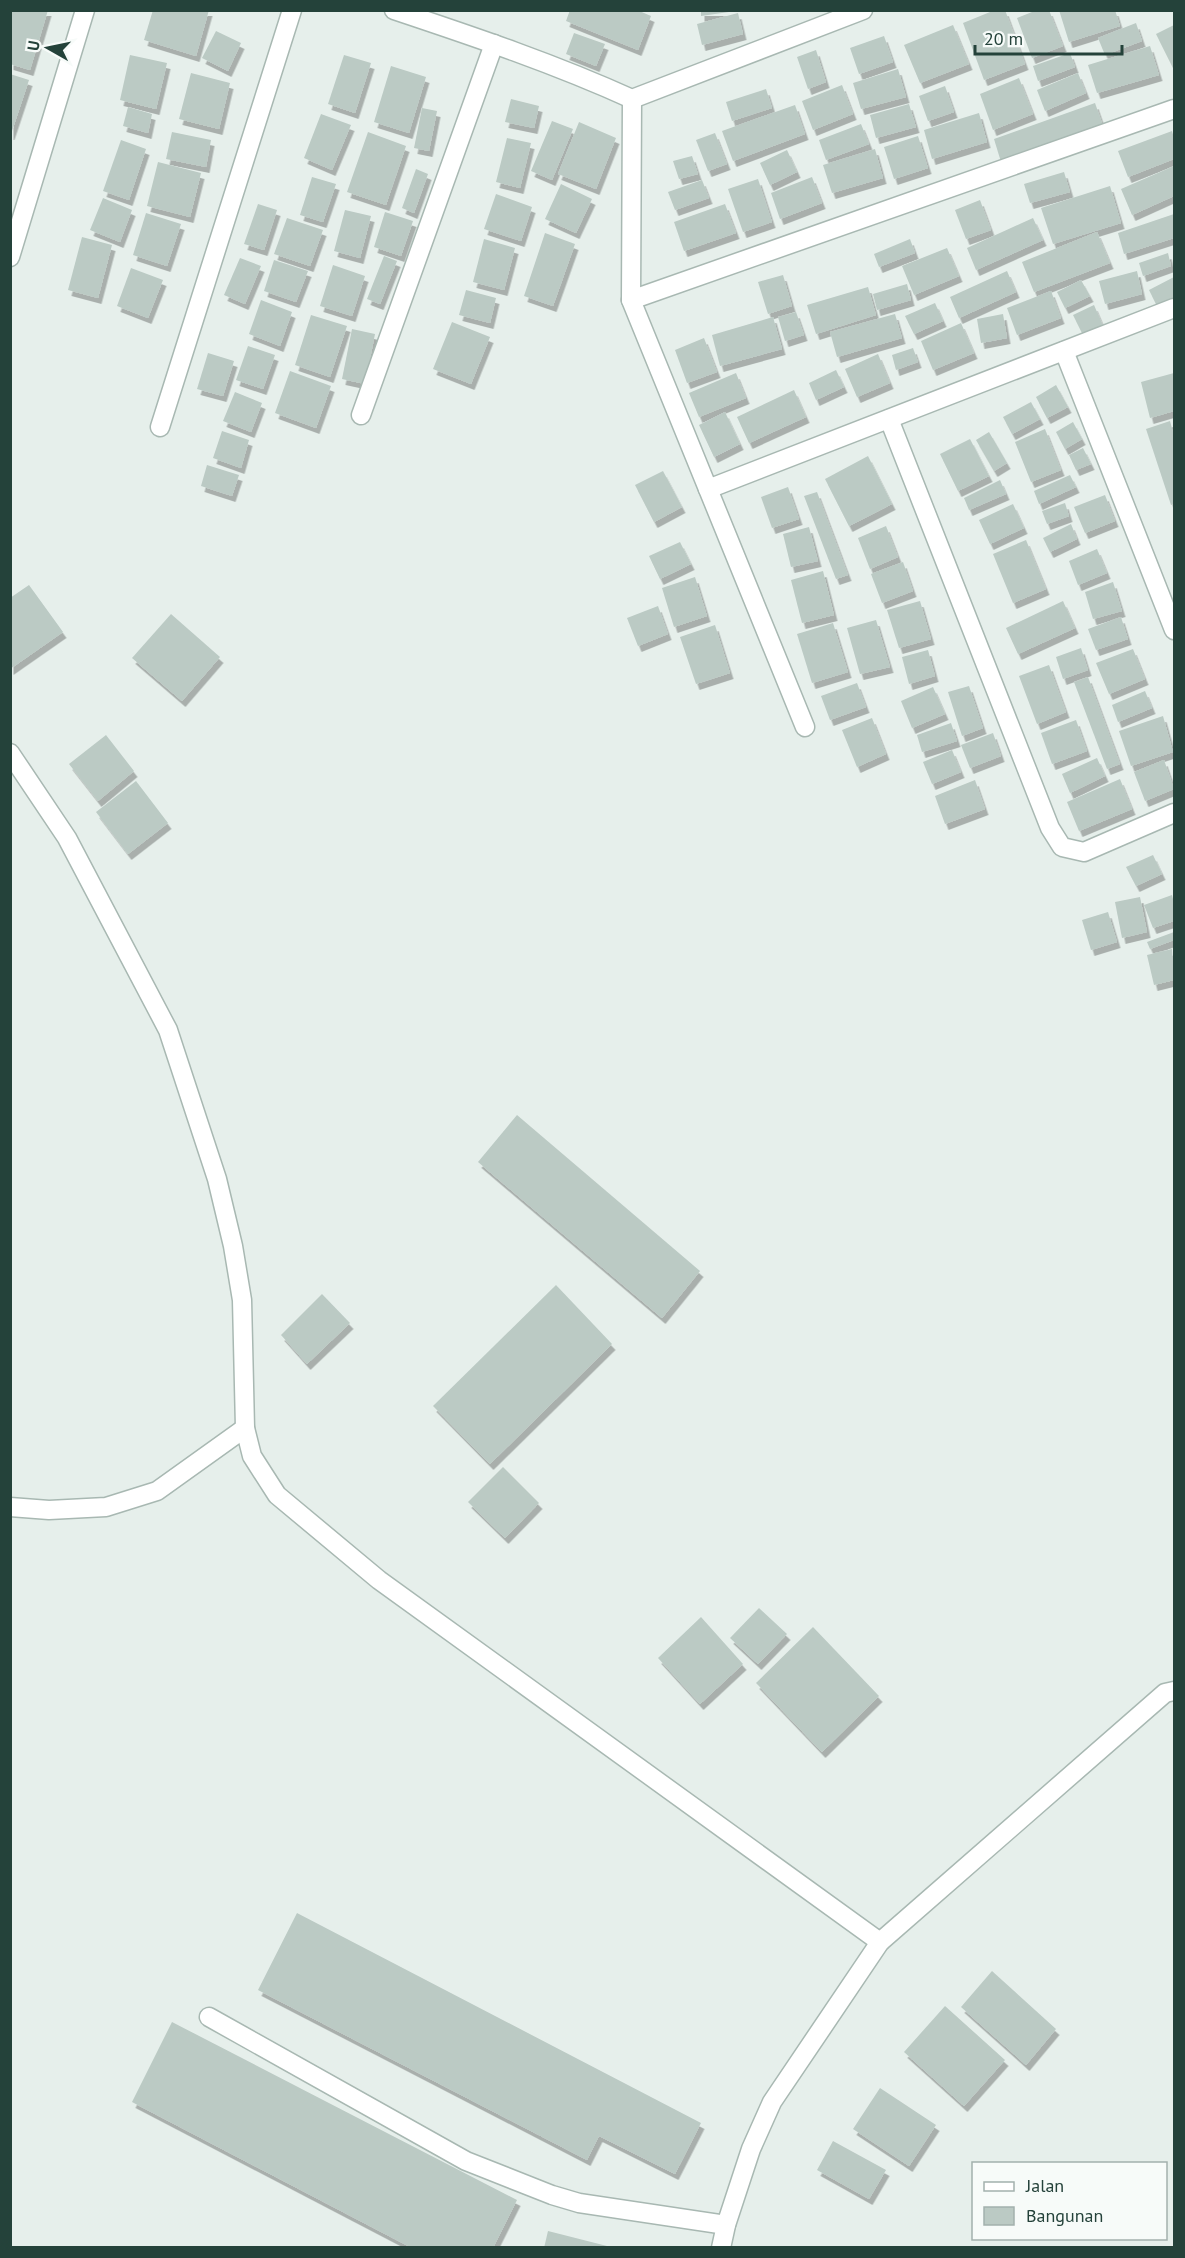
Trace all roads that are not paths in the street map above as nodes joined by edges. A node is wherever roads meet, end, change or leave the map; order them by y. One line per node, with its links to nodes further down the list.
1 (85, 10): 8 (street)
2 (292, 10): 14 (street)
3 (394, 10): 5 (street)
4 (863, 10): 6 (street)
5 (494, 44): 6 (street); 12 (street)
6 (632, 99): 9 (street)
7 (1174, 110): 9 (street)
8 (10, 257)
9 (631, 300): 15 (street)
10 (1174, 308): 11 (street)
11 (1064, 351): 13 (street); 16 (street)
12 (361, 415)
13 (889, 419): 15 (street); 19 (street)
14 (160, 427)
15 (708, 489): 17 (street)
16 (1174, 630)
17 (805, 727)
18 (10, 753): 20 (street)
19 (1174, 813)
20 (244, 1428): 21 (street); 23 (street)
21 (10, 1507)
22 (1174, 1691): 23 (street)
23 (880, 1942): 25 (street)
24 (208, 2018): 25 (street)
25 (726, 2225): 26 (street)
26 (721, 2247)

